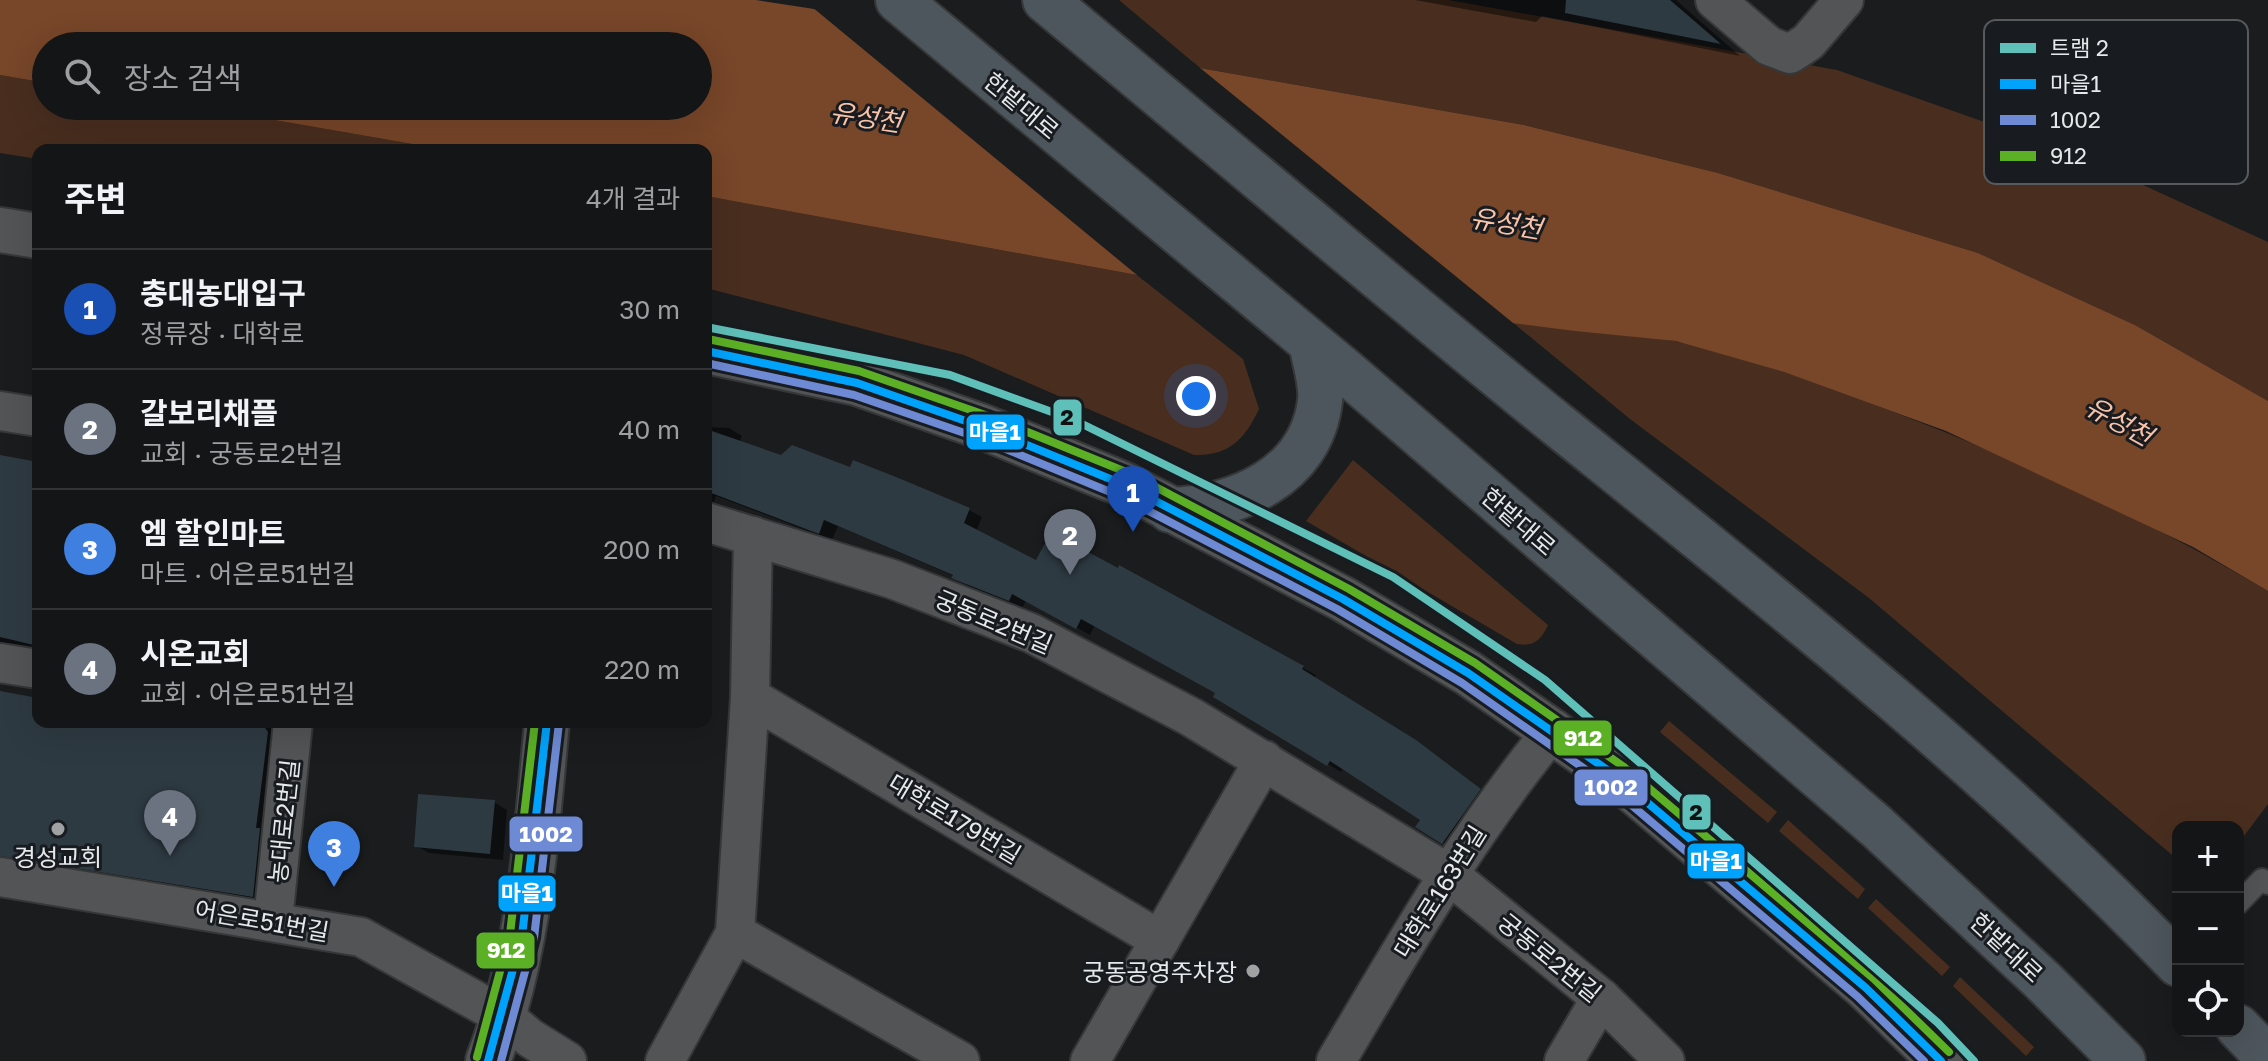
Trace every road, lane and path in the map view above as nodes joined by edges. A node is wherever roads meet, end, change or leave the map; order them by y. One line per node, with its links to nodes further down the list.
1 (898, 0): 8 (main road, 한밭대로)
2 (1045, 0): 28 (main road)
3 (1715, 0): 4 (street)
4 (1844, 0)
5 (0, 230): 6 (main road)
6 (32, 235)
7 (712, 352): 11 (main road)
8 (1324, 361): 11 (main road); 42 (main road, 한밭대로)
9 (0, 411): 10 (street)
10 (32, 416)
11 (1170, 510): 19 (main road)
12 (712, 524): 13 (street, 궁동로2번길)
13 (753, 536): 16 (street); 20 (street, 궁동로2번길)
14 (0, 663): 15 (street)
15 (32, 668)
16 (750, 697): 26 (street); 27 (street, 대학로179번길)
17 (292, 728): 25 (street, 농대로2번길)
18 (546, 728): 30 (main road)
19 (1554, 729): 21 (street, 대학로163번길); 41 (main road)
20 (1264, 760): 21 (street, 궁동로2번길); 27 (street)
21 (1447, 873): 29 (street, 궁동로2번길); 38 (street, 대학로163번길)
22 (0, 877): 25 (street, 어은로51번길)
23 (2268, 884): 24 (lane)
24 (2244, 898)
25 (273, 921): 30 (street, 어은로51번길)
26 (735, 933): 35 (street); 36 (street)
27 (1160, 940): 37 (street)
28 (2172, 958)
29 (1601, 998): 39 (street); 40 (street, 궁동로2번길)
30 (505, 1017): 33 (main road); 34 (street, 어은로51번길)
31 (2244, 1033): 32 (main road)
32 (2268, 1058)
33 (488, 1061)
34 (567, 1061)
35 (665, 1061)
36 (960, 1061)
37 (1090, 1061)
38 (1336, 1061)
39 (1564, 1061)
40 (1665, 1061)
41 (1941, 1061)
42 (2123, 1061)

